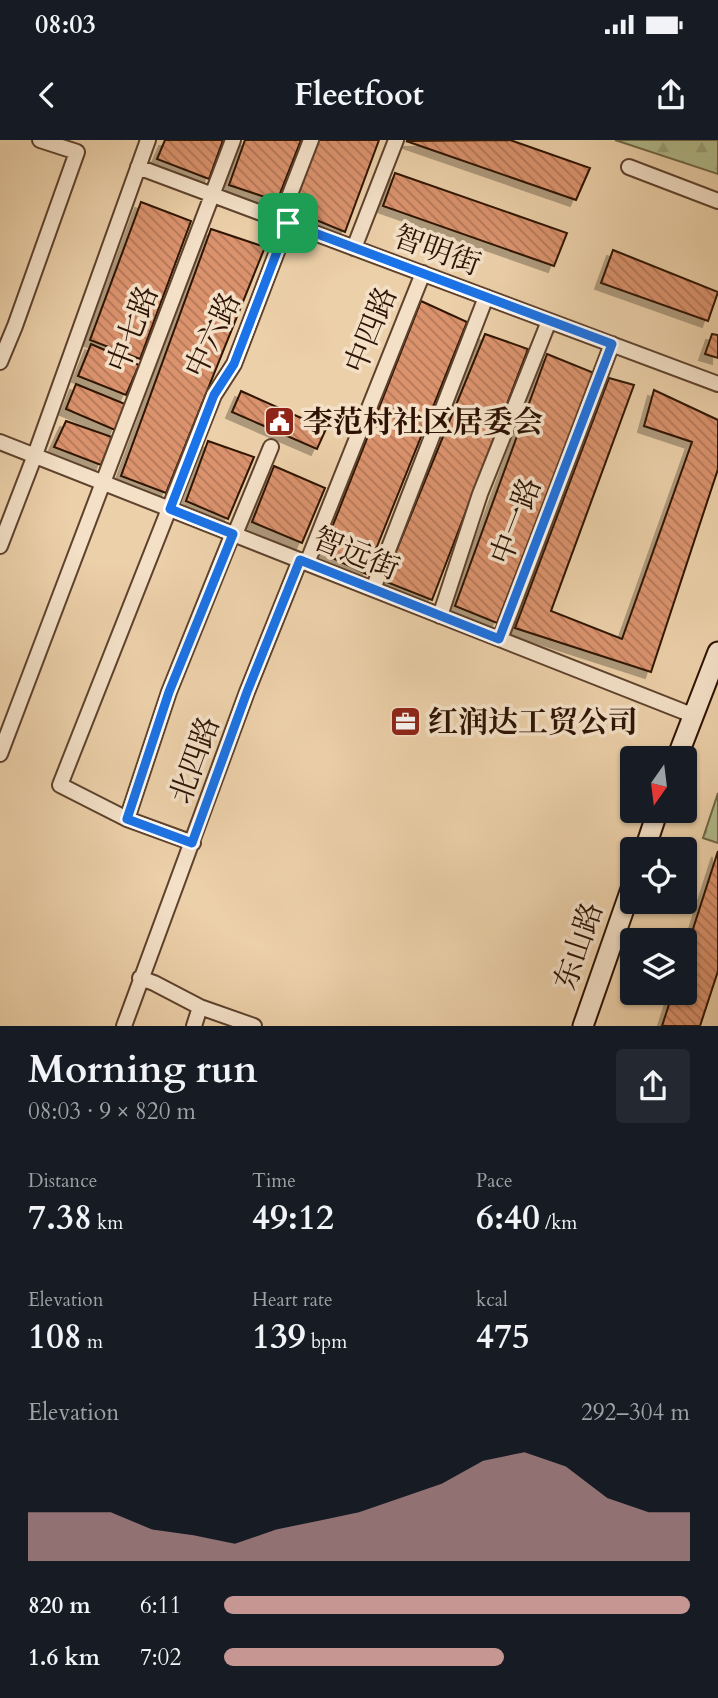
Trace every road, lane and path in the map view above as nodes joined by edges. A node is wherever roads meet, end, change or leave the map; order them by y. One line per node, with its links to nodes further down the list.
1 (40, 140): 16 (street)
2 (148, 140): 6 (street)
3 (233, 140): 8 (street, 中七路)
4 (311, 140): 10 (street, 中六路)
5 (396, 140): 11 (street)
6 (138, 167): 8 (street, 智明街); 22 (street)
7 (629, 167): 9 (street)
8 (212, 195): 10 (street, 智明街); 23 (street, 中七路)
9 (718, 201)
10 (284, 222): 11 (street, 智明街); 24 (street, 中六路)
11 (354, 248): 12 (street, 智明街)
12 (423, 274): 13 (street, 智明街); 27 (street, 中四路)
13 (486, 297): 15 (street, 智明街); 28 (street)
14 (0, 320): 16 (street)
15 (548, 320): 17 (street, 智明街); 29 (street)
16 (15, 326): 18 (street)
17 (612, 344): 19 (street, 智明街); 30 (street, 中一路)
18 (0, 362)
19 (718, 384)
20 (0, 442): 22 (street, 智远街)
21 (271, 447): 25 (street)
22 (35, 455): 23 (street, 智远街); 26 (street)
23 (104, 482): 24 (street, 智远街); 34 (street, 中七路)
24 (170, 509): 25 (street, 智远街); 35 (street, 中六路)
25 (234, 534): 27 (street, 智远街); 35 (street)
26 (0, 545)
27 (304, 562): 28 (street, 智远街); 36 (street, 北四路)
28 (373, 589): 29 (street, 智远街)
29 (440, 616): 30 (street, 智远街)
30 (499, 639): 32 (street, 智远街)
31 (718, 652): 32 (street)
32 (692, 715): 33 (street)
33 (681, 746)
34 (0, 754)
35 (127, 819): 36 (street)
36 (192, 843): 38 (street, 北四路)
37 (622, 914): 43 (street, 东山路)
38 (140, 978): 39 (street); 40 (street, 北四路)
39 (200, 1007): 41 (street); 42 (street)
40 (124, 1026)
41 (194, 1026)
42 (254, 1026)
43 (583, 1026)

